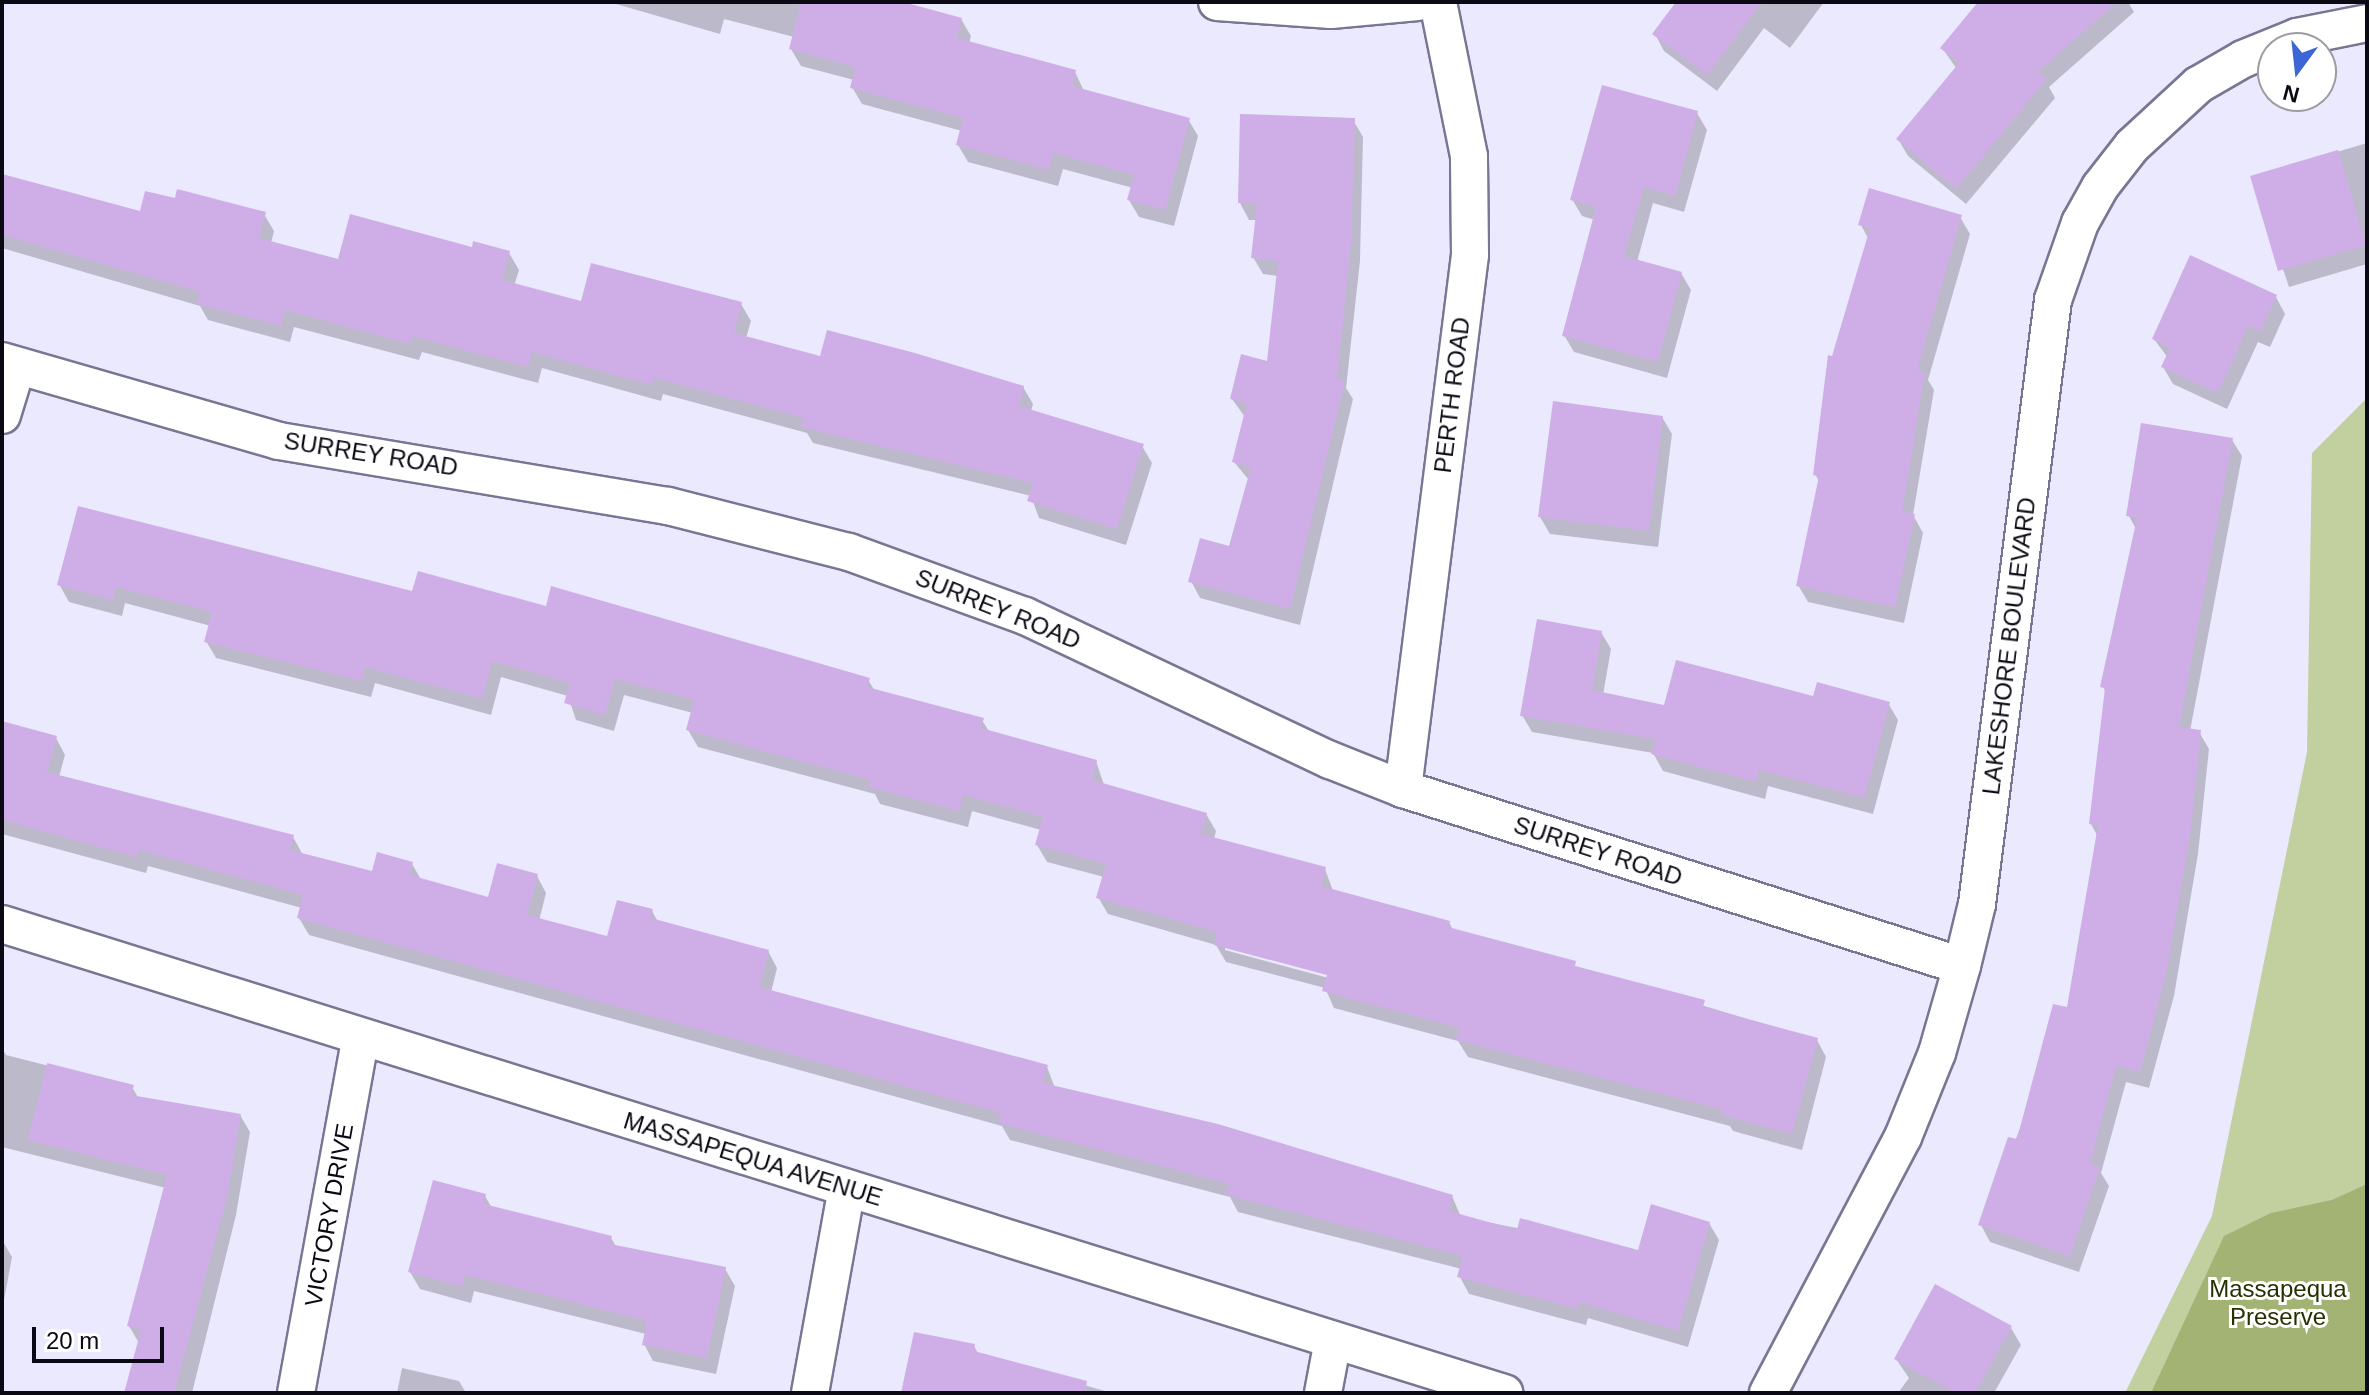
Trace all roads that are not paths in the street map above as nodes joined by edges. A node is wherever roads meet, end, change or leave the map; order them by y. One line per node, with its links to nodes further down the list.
1 (1217, 2): 2 (street)
2 (1418, 2)
3 (1438, 2): 7 (street, PERTH ROAD)
4 (2367, 23): 9 (street, LAKESHORE BOULEVARD)
5 (10, 363): 6 (street); 7 (street, SURREY ROAD)
6 (2, 415)
7 (1403, 789): 9 (street, SURREY ROAD)
8 (2, 924): 10 (street, MASSAPEQUA AVENUE)
9 (1962, 966): 17 (street, LAKESHORE BOULEVARD)
10 (361, 1037): 11 (street, MASSAPEQUA AVENUE); 13 (street, VICTORY DRIVE)
11 (847, 1188): 12 (street, MASSAPEQUA AVENUE); 14 (street)
12 (1333, 1340): 15 (street); 16 (street, MASSAPEQUA AVENUE)
13 (296, 1393)
14 (810, 1393)
15 (1323, 1393)
16 (1504, 1393)
17 (1768, 1393)

